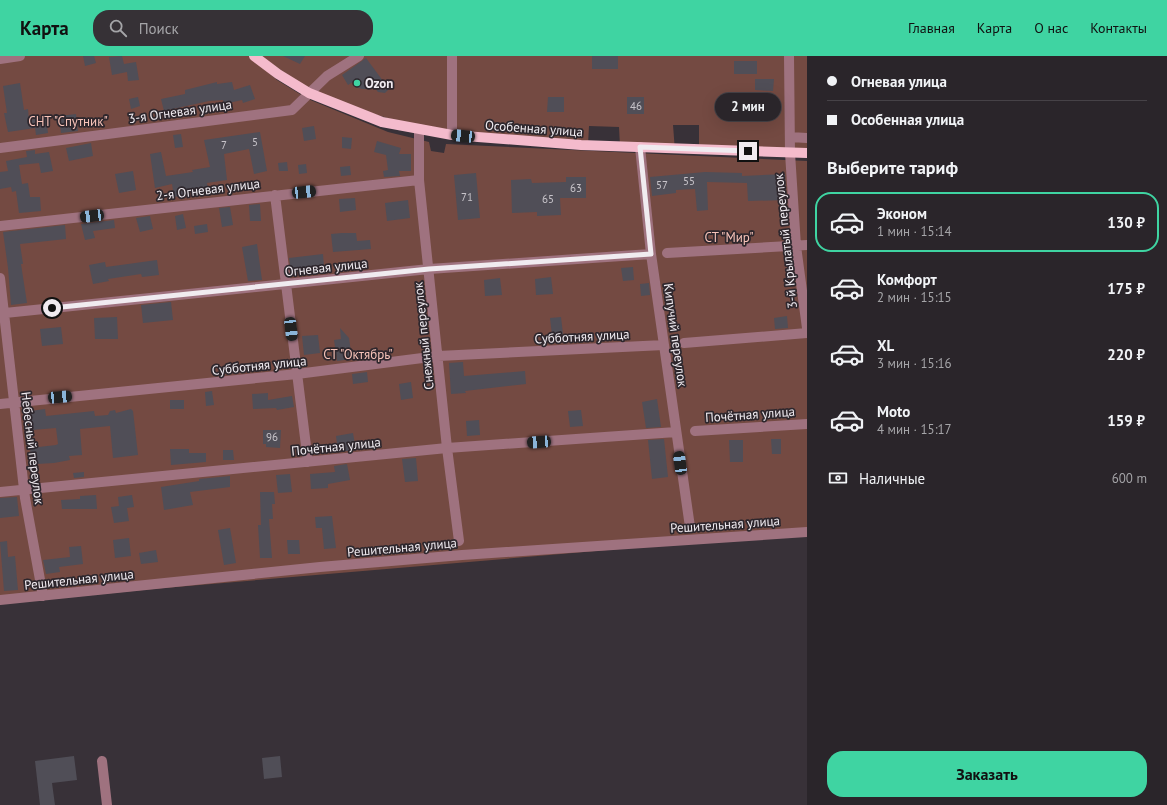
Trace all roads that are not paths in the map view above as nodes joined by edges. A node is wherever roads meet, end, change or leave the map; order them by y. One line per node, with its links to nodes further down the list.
1 (20, 56): 6 (street)
2 (254, 56): 7 (main road, Особенная улица)
3 (359, 56): 7 (street, 3-я Огневая улица)
4 (452, 56): 9 (street)
5 (789, 56): 10 (street, 3-й Крылатый переулок)
6 (0, 59)
7 (309, 93): 8 (main road, Особенная улица); 13 (street, 3-я Огневая улица)
8 (419, 129): 9 (main road, Особенная улица); 16 (street, Снежный переулок)
9 (452, 135): 12 (main road, Особенная улица)
10 (790, 137): 11 (street); 14 (street, 3-й Крылатый переулок)
11 (807, 138)
12 (640, 147): 14 (main road, Особенная улица); 22 (street, Кипучий переулок)
13 (0, 148)
14 (790, 152): 15 (main road, Особенная улица); 20 (street, 3-й Крылатый переулок)
15 (807, 153)
16 (419, 180): 17 (street, 2-я Огневая улица); 23 (street, Снежный переулок)
17 (276, 194): 18 (street, 2-я Огневая улица); 25 (street)
18 (0, 226)
19 (807, 245): 20 (street)
20 (796, 246): 21 (street); 28 (street, 3-й Крылатый переулок)
21 (667, 253)
22 (651, 254): 23 (street, Огневая улица); 31 (street, Кипучий переулок)
23 (429, 269): 25 (street, Огневая улица); 32 (street, Снежный переулок)
24 (0, 278): 26 (street, Небесный переулок)
25 (286, 284): 26 (street, Огневая улица); 33 (street)
26 (5, 313): 27 (street, Небесный переулок)
27 (3, 325): 34 (street, Небесный переулок)
28 (807, 328)
29 (807, 333): 30 (street)
30 (684, 343)
31 (664, 345): 32 (street, Субботняя улица); 38 (street, Кипучий переулок)
32 (438, 356): 33 (street, Субботняя улица); 39 (street, Снежный переулок)
33 (297, 374): 34 (street, Субботняя улица); 40 (street)
34 (13, 402): 35 (street, Субботняя улица); 41 (street, Небесный переулок)
35 (0, 404)
36 (807, 424): 37 (street, Почётная улица)
37 (695, 431)
38 (676, 432): 39 (street, Почётная улица); 43 (street, Кипучий переулок)
39 (447, 448): 40 (street, Почётная улица); 45 (street, Снежный переулок)
40 (308, 462): 41 (street, Почётная улица)
41 (24, 490): 42 (street, Почётная улица); 46 (street, Небесный переулок)
42 (0, 492)
43 (690, 527)
44 (807, 532): 46 (street, Решительная улица)
45 (459, 541)
46 (43, 596): 47 (street, Решительная улица)
47 (0, 600)
48 (102, 761): 49 (street)
49 (107, 805)

